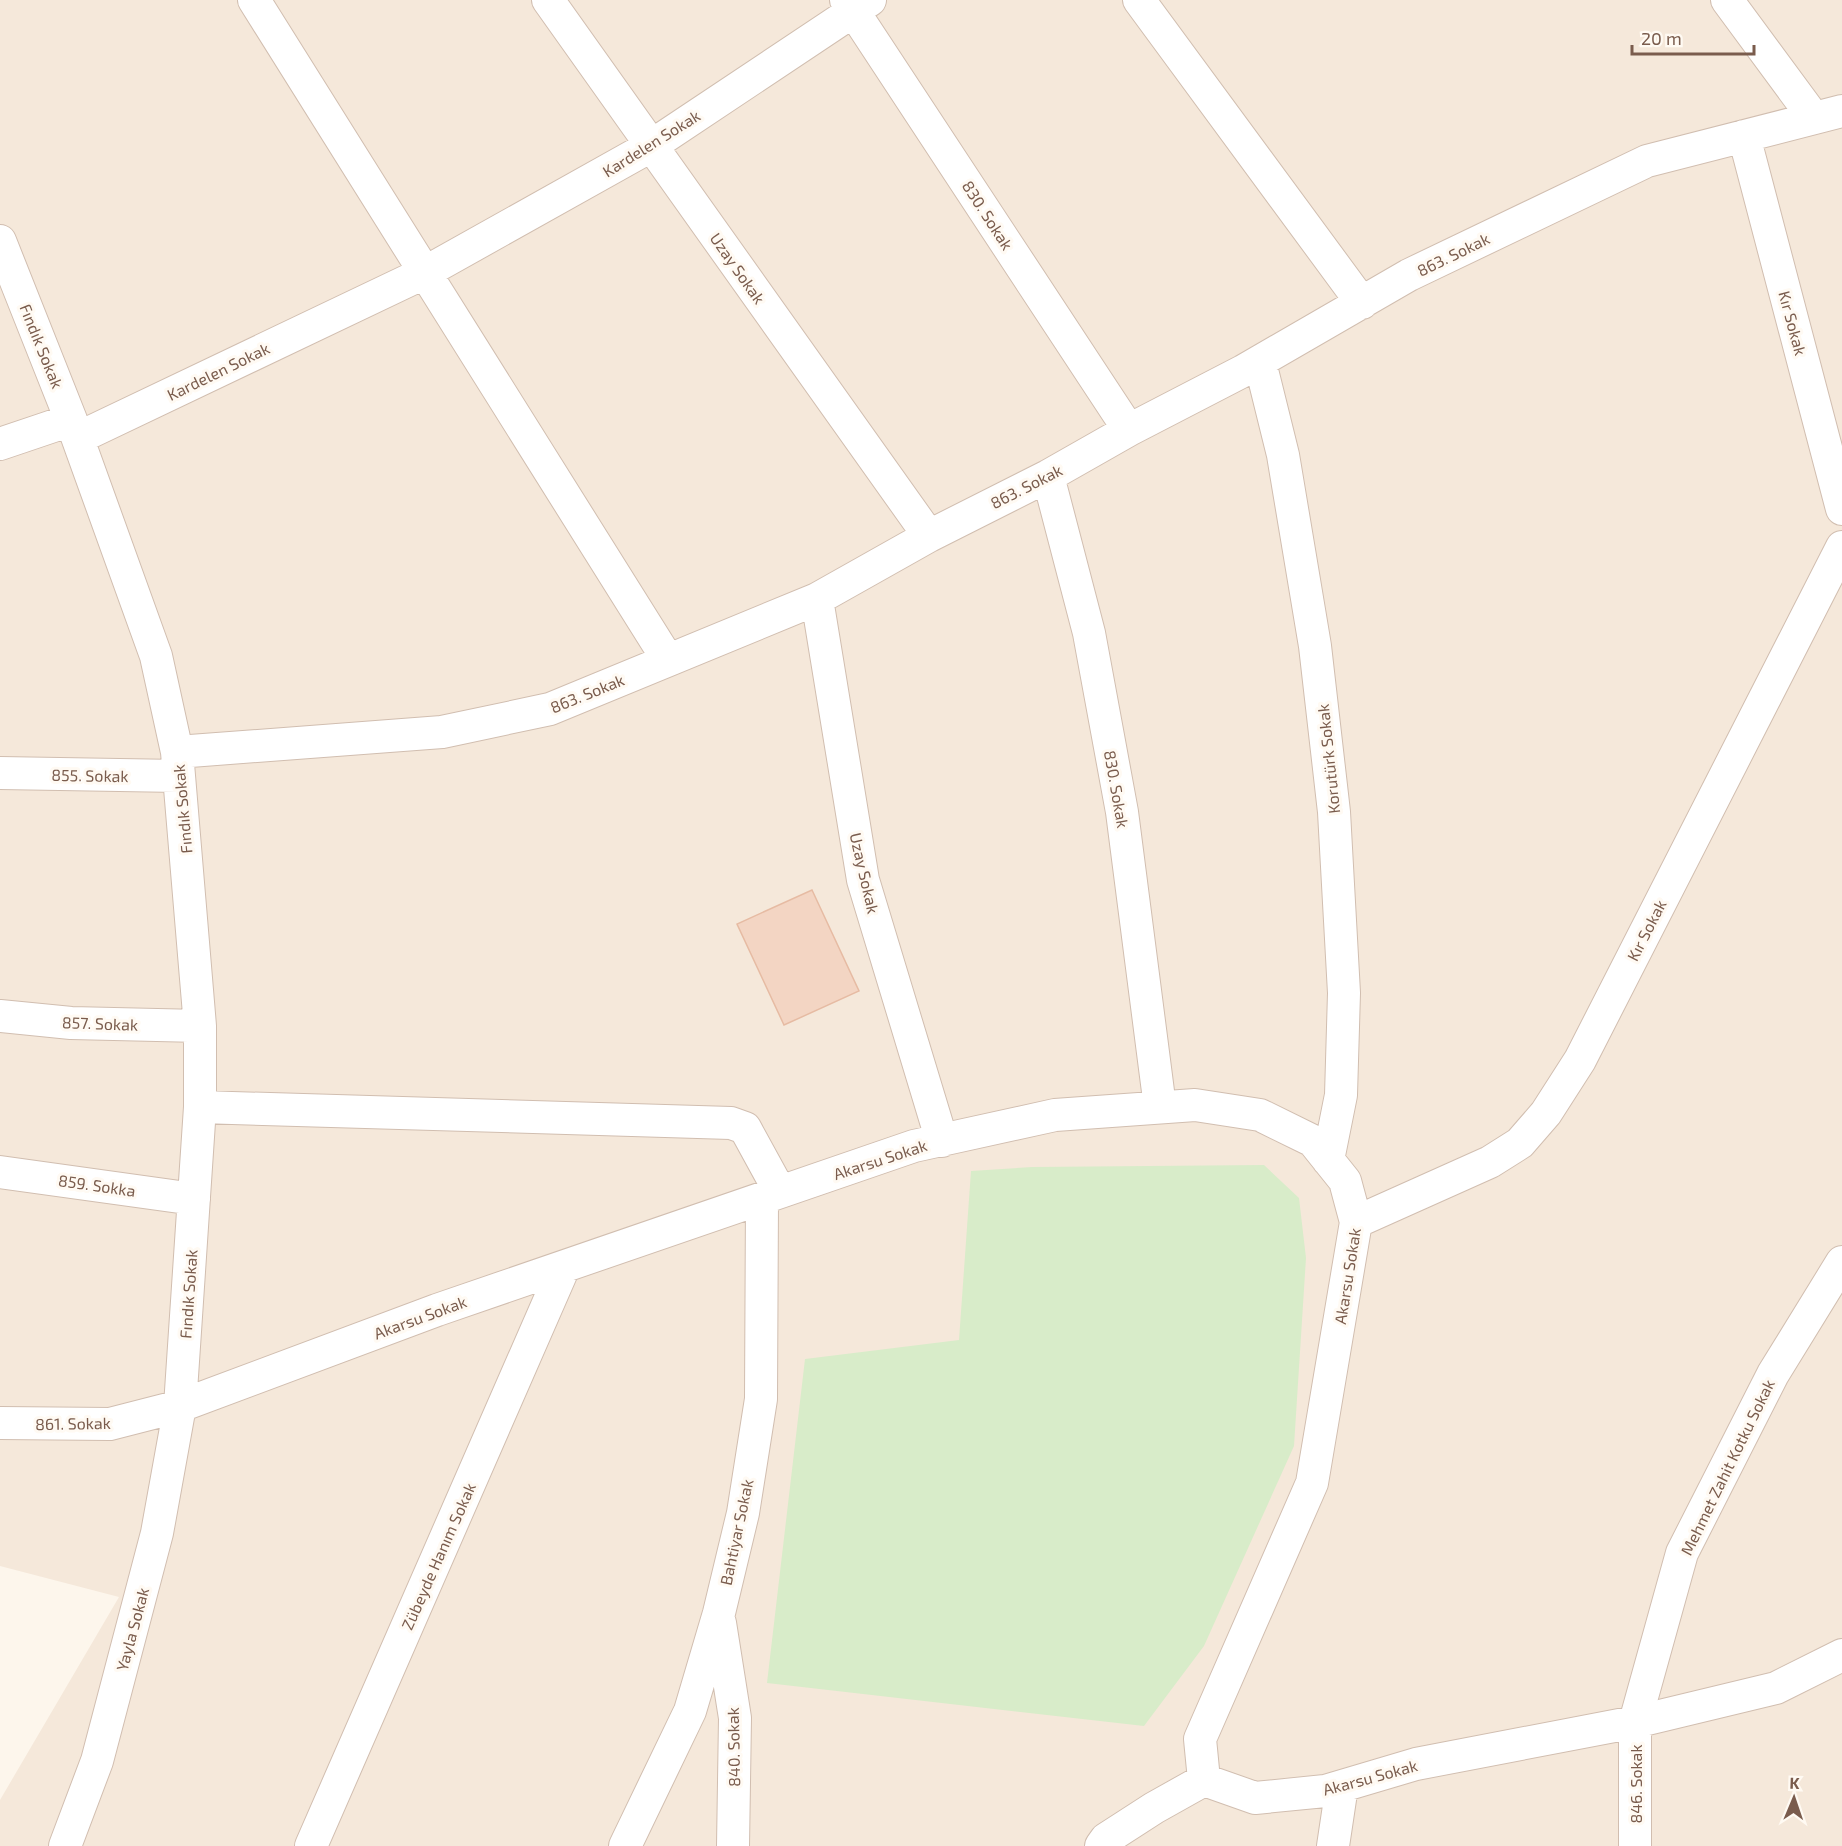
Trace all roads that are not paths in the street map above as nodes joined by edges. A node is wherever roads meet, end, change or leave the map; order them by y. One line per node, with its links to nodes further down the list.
1 (254, 0): 10 (street)
2 (548, 0): 8 (street, Uzay Sokak)
3 (1139, 0): 11 (street)
4 (1727, 0): 6 (street)
5 (857, 3): 8 (street, Kardelen Sokak); 14 (street, 830. Sokak)
6 (1828, 115): 7 (street, 863. Sokak)
7 (1744, 136): 11 (street, 863. Sokak); 17 (street, Kır Sokak)
8 (651, 146): 10 (street, Kardelen Sokak); 18 (street, Uzay Sokak)
9 (0, 241): 13 (street, Fındık Sokak)
10 (424, 273): 13 (street, Kardelen Sokak); 21 (street)
11 (1362, 303): 12 (street, 863. Sokak)
12 (1260, 362): 14 (street, 863. Sokak); 29 (street, Korutürk Sokak)
13 (74, 429): 15 (street, Kardelen Sokak); 22 (street, Fındık Sokak)
14 (1129, 430): 16 (street, 863. Sokak)
15 (0, 444)
16 (1048, 476): 18 (street, 863. Sokak); 27 (street, 830. Sokak)
17 (1842, 509)
18 (929, 536): 20 (street, 863. Sokak)
19 (1842, 547): 33 (street, Kır Sokak)
20 (817, 599): 21 (street, 863. Sokak); 28 (street, Uzay Sokak)
21 (668, 660): 22 (street, 863. Sokak)
22 (178, 764): 23 (street, 855. Sokak); 25 (street, Fındık Sokak)
23 (0, 773)
24 (0, 1016): 25 (street, 857. Sokak)
25 (200, 1026): 26 (street, Fındık Sokak)
26 (200, 1107): 31 (street); 32 (street, Fındık Sokak)
27 (1160, 1107): 28 (street, Akarsu Sokak); 29 (street, Akarsu Sokak)
28 (942, 1141): 31 (street, Akarsu Sokak)
29 (1328, 1160): 33 (street, Akarsu Sokak)
30 (0, 1172): 32 (street, 859. Sokka)
31 (771, 1196): 35 (street, Akarsu Sokak); 38 (street, Bahtiyar Sokak)
32 (194, 1199): 36 (street, Fındık Sokak)
33 (1356, 1222): 41 (street, Akarsu Sokak)
34 (1842, 1262): 40 (street, Mehmet Zahit Kotku Sokak)
35 (564, 1267): 36 (street, Akarsu Sokak); 44 (street, Zübeyde Hanım Sokak)
36 (180, 1406): 37 (street, 861. Sokak); 43 (street, Yayla Sokak)
37 (0, 1423)
38 (719, 1613): 45 (street, Bahtiyar Sokak); 46 (street, 840. Sokak)
39 (1842, 1655): 40 (street, Akarsu Sokak)
40 (1635, 1722): 42 (street, Akarsu Sokak); 49 (street, 846. Sokak)
41 (1204, 1780): 42 (street, Akarsu Sokak); 47 (street)
42 (1342, 1786): 48 (street)
43 (65, 1846)
44 (311, 1846)
45 (625, 1846)
46 (733, 1846)
47 (1101, 1846)
48 (1333, 1846)
49 (1635, 1846)

